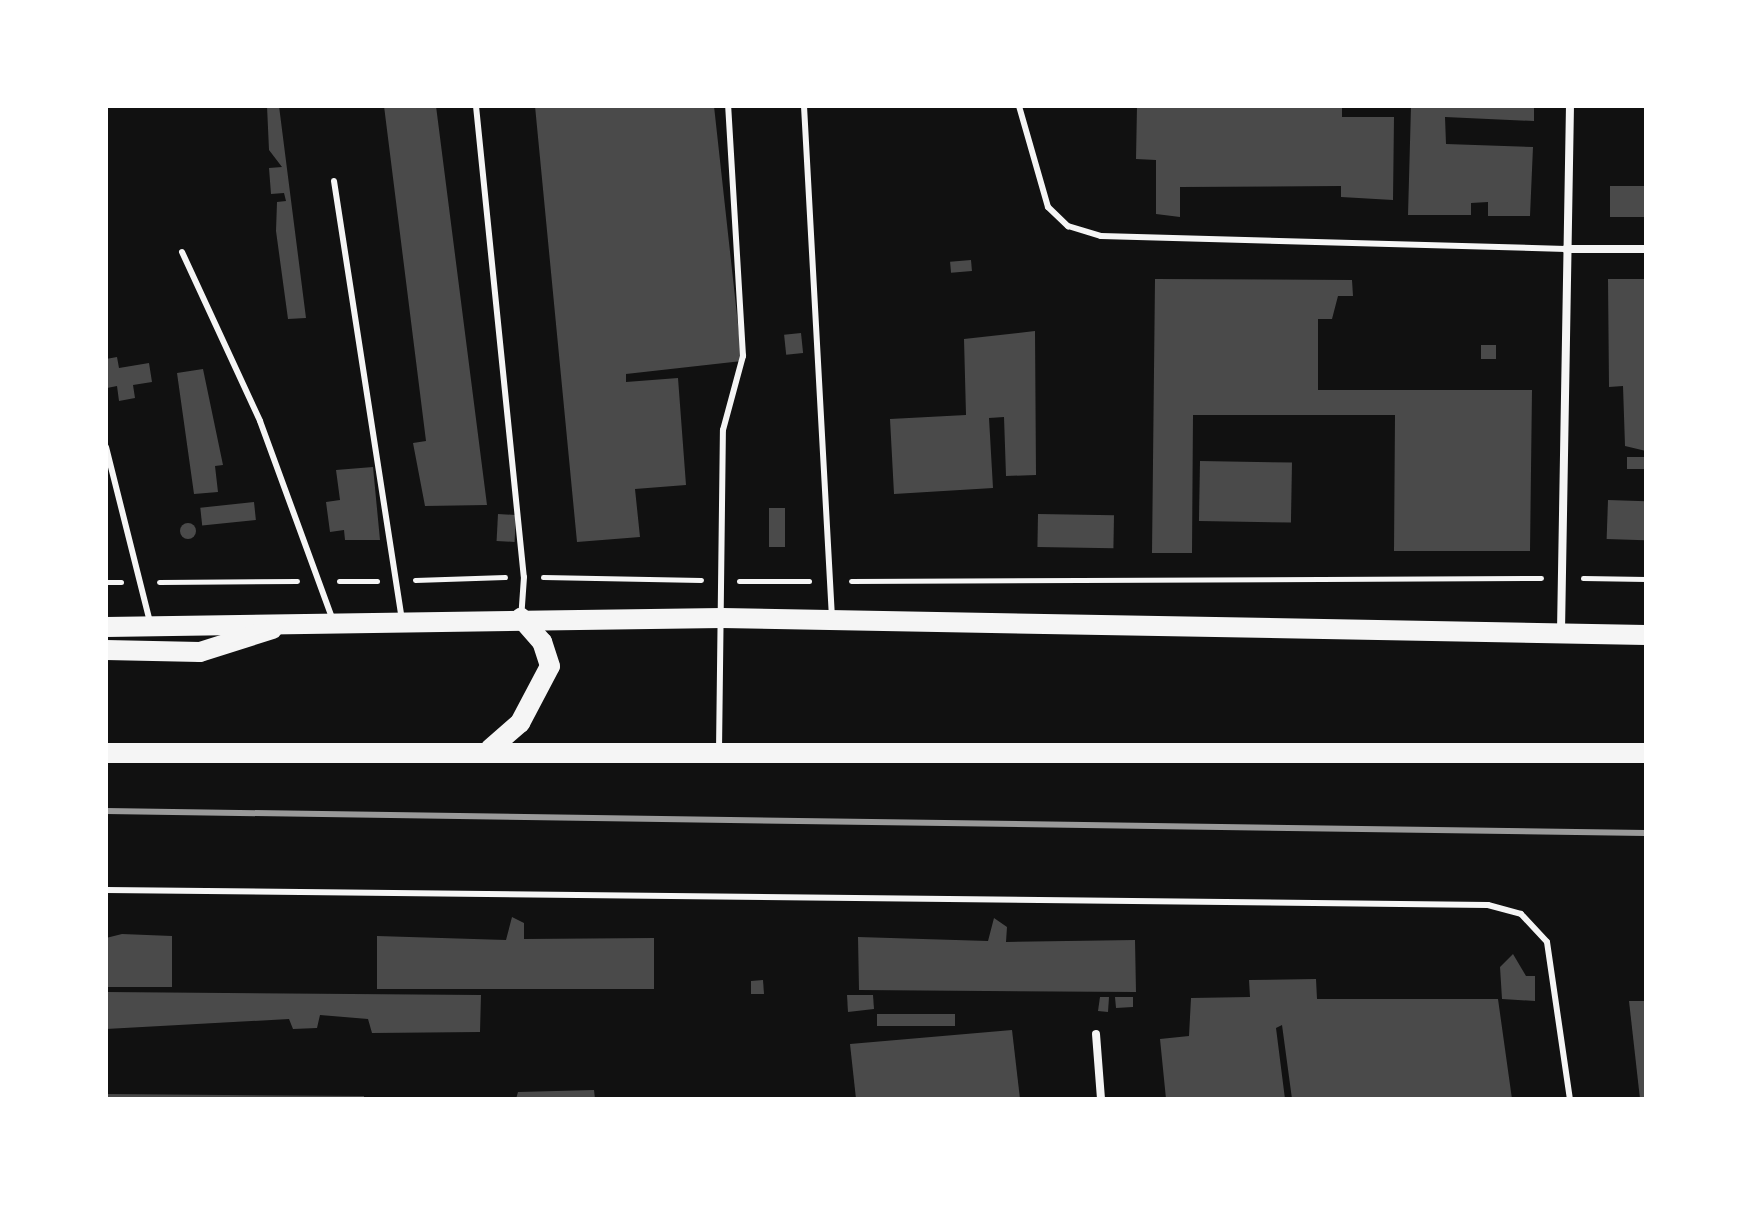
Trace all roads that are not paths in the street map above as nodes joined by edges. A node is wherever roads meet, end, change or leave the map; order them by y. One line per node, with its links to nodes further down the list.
1 (476, 106): 11 (lane)
2 (728, 106): 12 (lane)
3 (804, 106): 13 (lane)
4 (1019, 106): 7 (lane)
5 (1570, 106): 7 (street)
6 (334, 181): 14 (lane)
7 (1566, 249): 8 (street); 20 (street)
8 (1646, 249)
9 (182, 252): 15 (lane)
10 (106, 447): 17 (lane)
11 (521, 618): 12 (main road); 14 (main road); 22 (main road)
12 (722, 618): 13 (main road); 25 (lane)
13 (832, 619): 20 (main road)
14 (402, 621): 15 (main road)
15 (334, 622): 16 (main road)
16 (287, 624): 17 (main road); 21 (main road)
17 (151, 626): 18 (main road)
18 (106, 627)
19 (1646, 635): 20 (main road)
20 (1561, 636)
21 (106, 650)
22 (490, 749): 23 (main road); 25 (main road)
23 (106, 753)
24 (1646, 753): 25 (main road)
25 (719, 756)
26 (106, 890): 29 (lane)
27 (1096, 1034): 28 (street)
28 (1101, 1099)
29 (1570, 1099)

